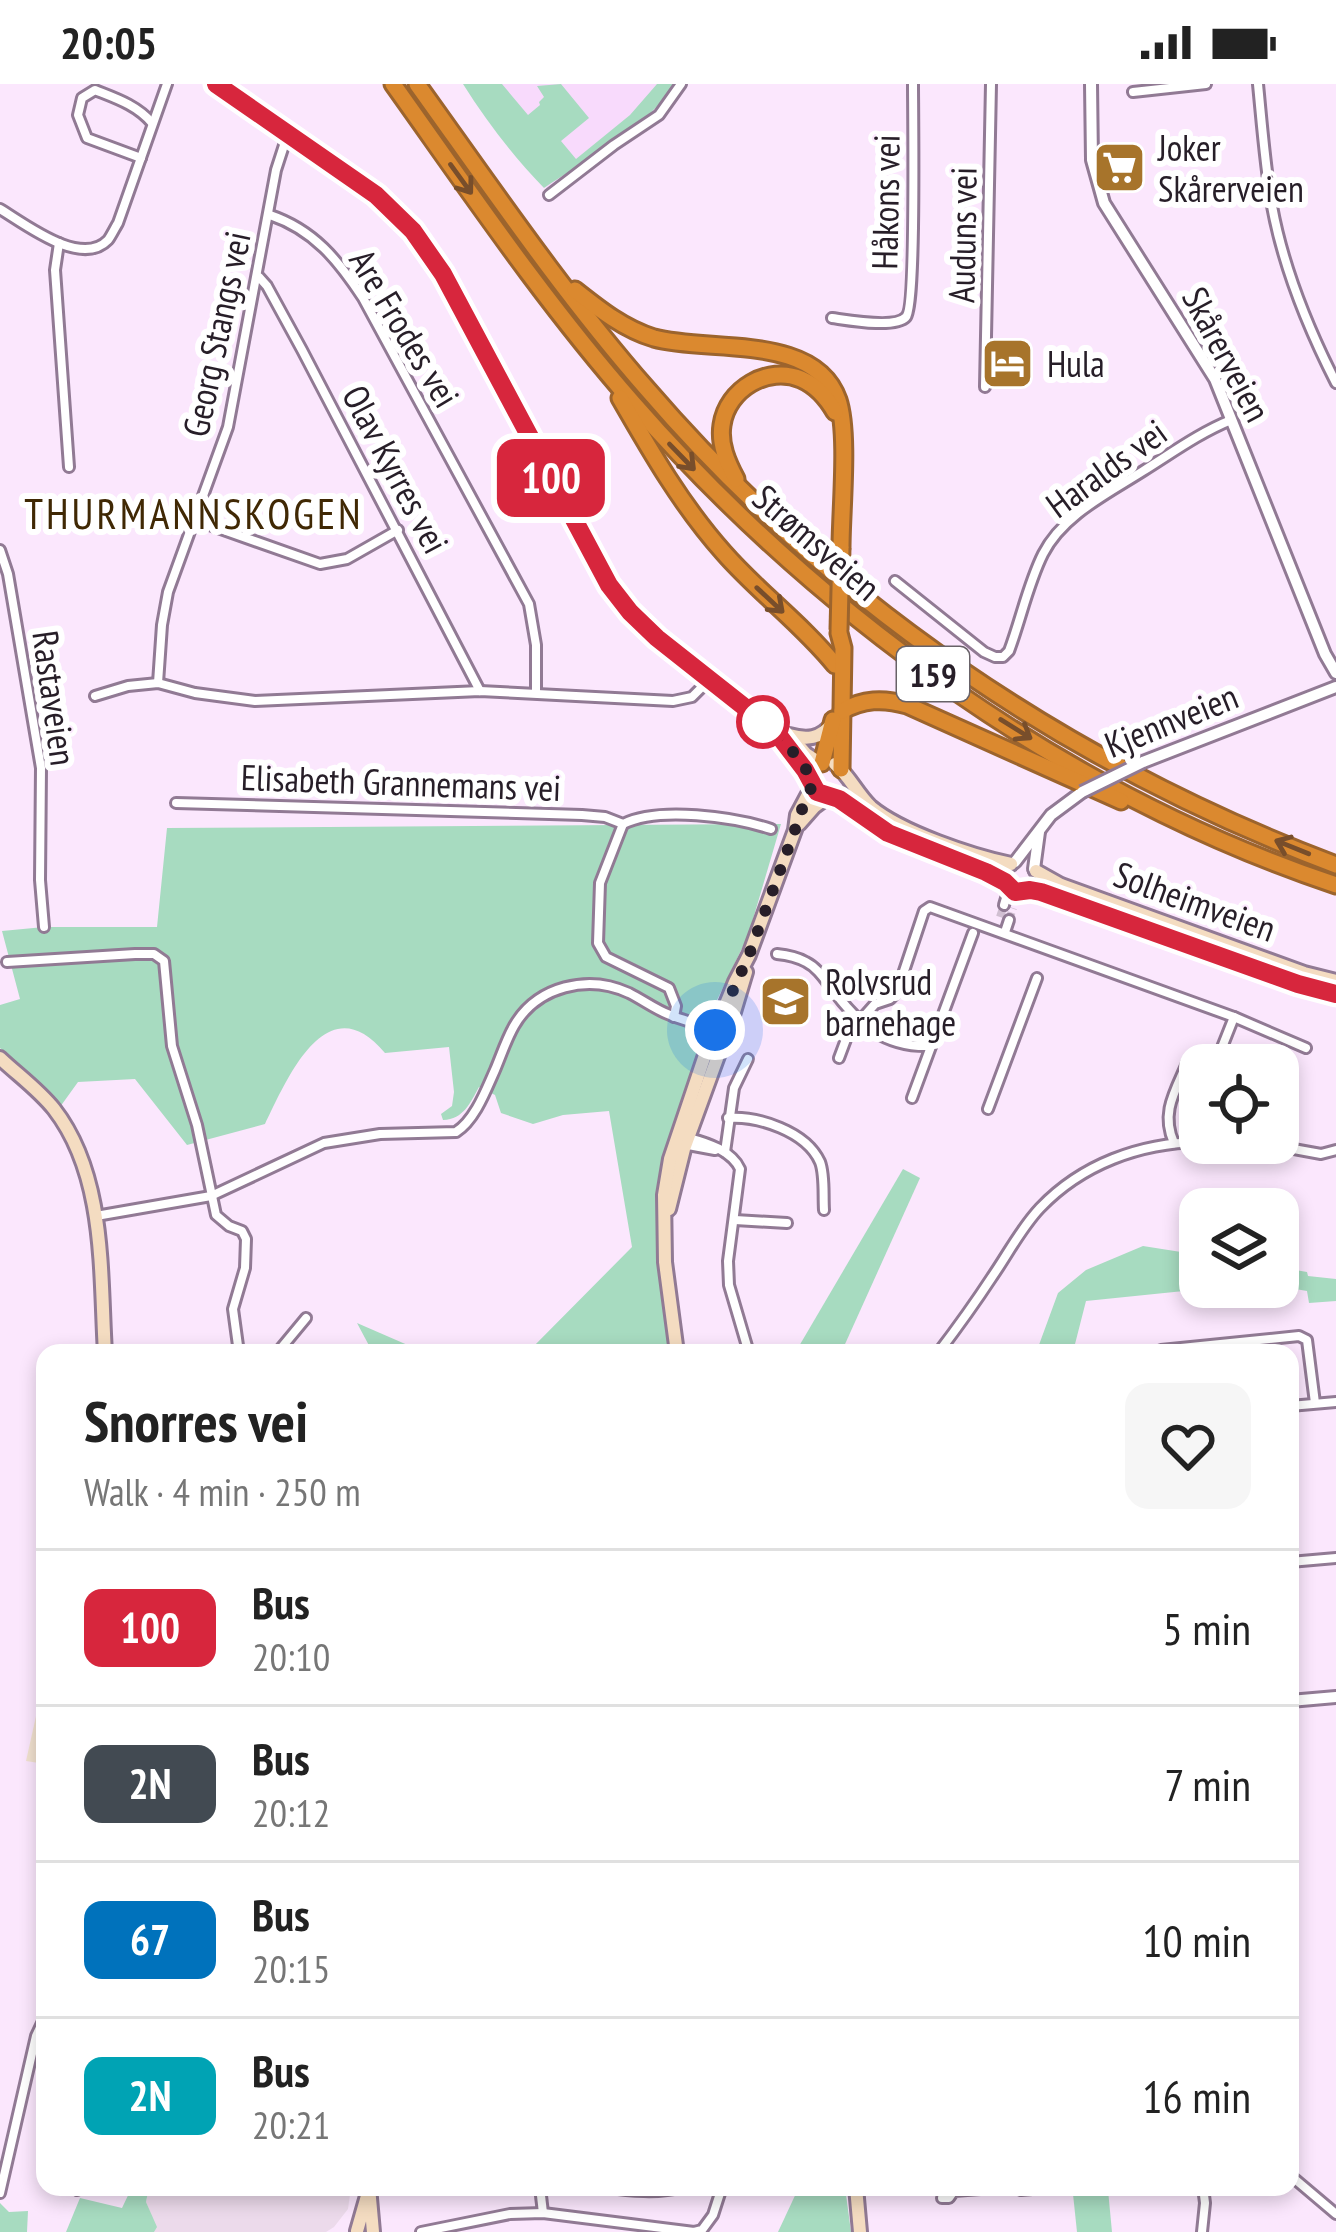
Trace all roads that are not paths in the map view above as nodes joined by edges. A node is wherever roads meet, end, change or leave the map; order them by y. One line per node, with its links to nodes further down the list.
1 (166, 84): 12 (street)
2 (216, 84): 13 (main road)
3 (392, 84): 22 (highway, Strømsveien / 159, one-way to 22)
4 (417, 84): 19 (highway, Strømsveien / 159)
5 (681, 84): 15 (street)
6 (913, 84): 21 (street, Håkons vei)
7 (991, 84): 24 (street, Auduns vei)
8 (1091, 84): 25 (street, Skårerveien)
9 (1206, 84): 11 (street)
10 (1258, 84): 23 (street)
11 (1132, 92)
12 (153, 124): 14 (street); 14 (street)
13 (288, 133): 17 (street, Georg Stangs vei); 37 (main road)
14 (141, 158): 18 (street)
15 (548, 195)
16 (1, 212): 18 (street)
17 (269, 215): 20 (street, Georg Stangs vei); 41 (street, Are Frodes vei)
18 (59, 244): 27 (street)
19 (554, 273): 26 (highway); 28 (highway, Strømsveien / 159)
20 (258, 276): 29 (street, Georg Stangs vei); 30 (street, Olav Kyrres vei)
21 (832, 319)
22 (604, 370): 35 (highway, one-way to 35); 56 (highway, Strømsveien / 159, one-way to 56)
23 (1336, 383)
24 (985, 387)
25 (1232, 419): 32 (street, Haralds vei); 34 (street, Skårerveien)
26 (841, 421): 28 (highway); 33 (highway, bridge)
27 (69, 467)
28 (740, 487): 55 (highway, Strømsveien / 159, one-way to 28)
29 (195, 520): 30 (street); 38 (street, Georg Stangs vei)
30 (398, 530): 40 (street, Olav Kyrres vei)
31 (0, 550): 62 (street, Rastaveien)
32 (895, 580)
33 (839, 632): 35 (highway); 43 (highway)
34 (1325, 654): 36 (street, Skårerveien); 39 (street, Skårerveien)
35 (835, 665): 43 (highway)
36 (1336, 673)
37 (710, 680): 41 (street); 44 (main road); 47 (main road)
38 (158, 683): 40 (street); 42 (street)
39 (1335, 689): 51 (street, Kjennveien, bridge)
40 (480, 691): 41 (street)
41 (536, 693)
42 (95, 696)
43 (837, 717): 44 (main road); 45 (highway); 46 (highway); 56 (highway)
44 (789, 735): 45 (main road)
45 (821, 764): 46 (main road); 47 (main road)
46 (843, 773): 48 (main road); 54 (main road)
47 (812, 782): 48 (main road); 53 (main road)
48 (831, 796): 53 (main road); 59 (main road, Solheimveien)
49 (176, 803): 50 (street, Elisabeth Grannemans vei)
50 (623, 824): 52 (street, Elisabeth Grannemans vei); 70 (street)
51 (1040, 828): 54 (street, Kjennveien); 57 (street)
52 (772, 829)
53 (795, 830): 73 (main road)
54 (1013, 863): 57 (main road); 59 (main road)
55 (1336, 865)
56 (1287, 867): 58 (highway, Strømsveien / 159)
57 (1035, 870): 59 (main road); 68 (main road, Solheimveien)
58 (1336, 886)
59 (1017, 888): 60 (street); 69 (main road, Solheimveien)
60 (1009, 906)
61 (1005, 919): 63 (street)
62 (44, 927)
63 (1000, 931): 71 (street); 72 (street)
64 (973, 933): 75 (street)
65 (777, 954): 72 (street)
66 (7, 962): 90 (street)
67 (1037, 978): 82 (street)
68 (1336, 981)
69 (1336, 994)
70 (674, 1017): 73 (street); 90 (street)
71 (1234, 1017): 74 (street); 76 (street)
72 (856, 1019): 75 (street); 78 (street)
73 (720, 1033): 84 (main road)
74 (1223, 1044)
75 (931, 1046): 81 (street)
76 (1306, 1048)
77 (0, 1058): 92 (main road)
78 (839, 1058)
79 (748, 1059): 83 (street)
80 (1179, 1083): 85 (street)
81 (912, 1098)
82 (988, 1109)
83 (728, 1118): 89 (street); 91 (street)
84 (683, 1140): 89 (street); 99 (main road)
85 (1174, 1143): 86 (street); 101 (street)
86 (1179, 1143)
87 (1299, 1150): 88 (street)
88 (1336, 1150)
89 (721, 1151): 93 (street)
90 (211, 1196): 92 (street); 97 (street)
91 (824, 1210)
92 (95, 1216): 96 (main road)
93 (735, 1220): 94 (street); 100 (street)
94 (788, 1223)
95 (306, 1318): 98 (street)
96 (105, 1344)
97 (238, 1344)
98 (285, 1344)
99 (679, 1344)
100 (745, 1344)
101 (944, 1344)
102 (1252, 1344): 104 (street)
103 (1336, 1402): 104 (street)
104 (1315, 1403): 105 (street)
105 (1299, 1405)
106 (1336, 1558): 107 (street)
107 (1299, 1561)
108 (1336, 1697): 109 (street)
109 (1299, 1701)
110 (36, 2036): 112 (street)
111 (1299, 2183): 122 (street)
112 (0, 2194)
113 (367, 2196): 125 (main road)
114 (370, 2196): 126 (main road)
115 (540, 2196): 121 (street)
116 (719, 2196): 124 (street)
117 (857, 2196): 129 (main road)
118 (951, 2196): 120 (street)
119 (1204, 2196): 130 (street)
120 (942, 2198)
121 (543, 2213): 123 (street); 127 (street)
122 (1336, 2214)
123 (600, 2220): 124 (street); 128 (street)
124 (696, 2231)
125 (357, 2232): 126 (main road)
126 (373, 2232)
127 (421, 2232)
128 (599, 2232)
129 (860, 2232)
130 (1202, 2232)

